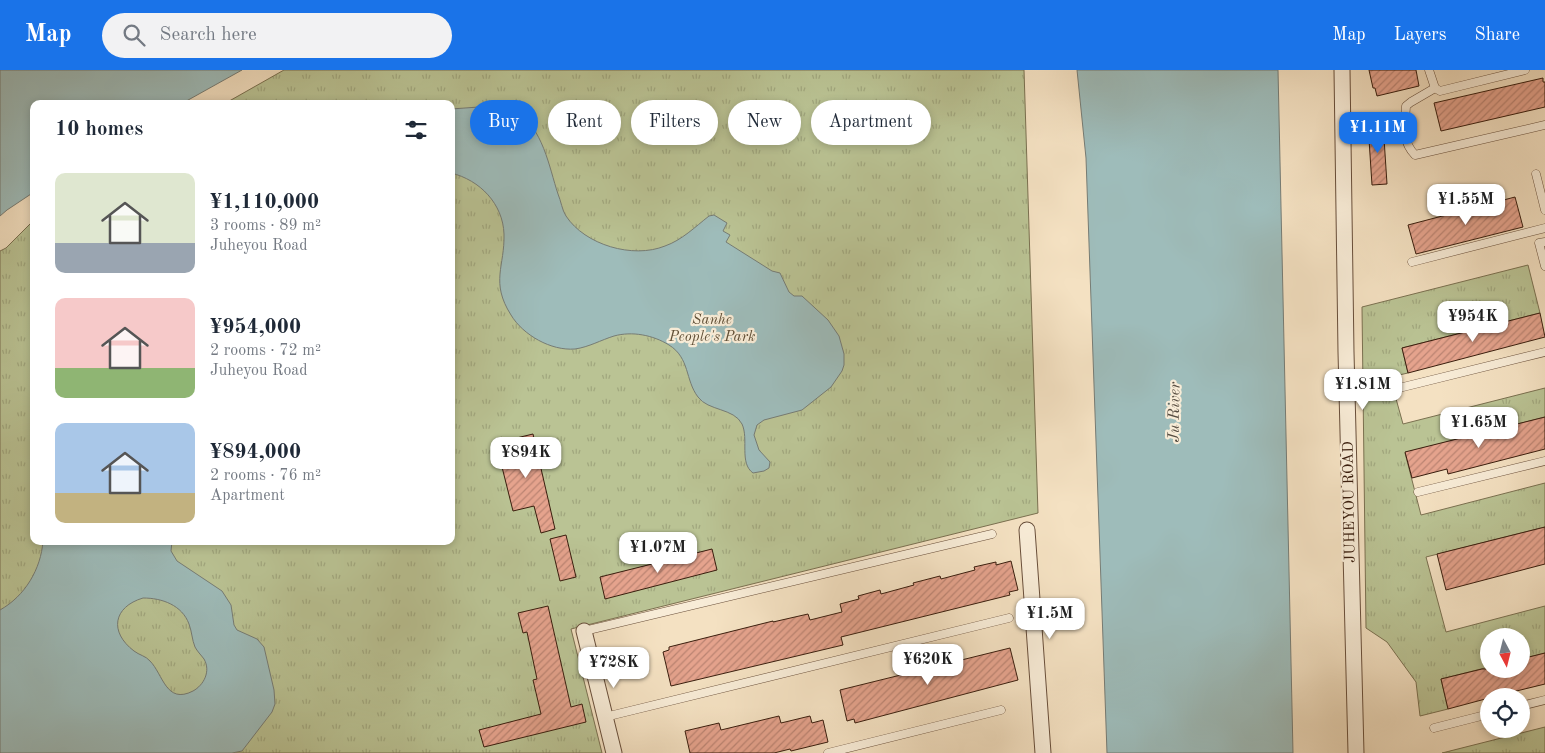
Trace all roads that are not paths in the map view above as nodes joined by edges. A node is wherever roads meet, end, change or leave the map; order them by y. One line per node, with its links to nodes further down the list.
1 (1342, 70): 29 (street, JUHEYOU ROAD)
2 (1429, 70): 4 (lane)
3 (1525, 70): 4 (lane)
4 (1435, 88): 5 (lane)
5 (1545, 125)
6 (1536, 174): 7 (lane)
7 (1545, 210)
8 (1545, 228): 10 (lane)
9 (1545, 242): 11 (lane)
10 (1412, 262)
11 (1545, 266)
12 (1545, 352): 13 (lane)
13 (1398, 388)
14 (1545, 461): 15 (lane)
15 (1418, 492)
16 (1027, 530): 28 (street)
17 (992, 534): 19 (lane)
18 (1009, 618): 24 (lane)
19 (584, 632): 24 (street)
20 (1545, 700): 21 (lane)
21 (1530, 704)
22 (1001, 710): 27 (lane)
23 (1480, 716): 25 (lane)
24 (605, 717): 26 (street)
25 (1434, 728)
26 (614, 753)
27 (828, 753)
28 (1043, 753)
29 (1356, 753)

